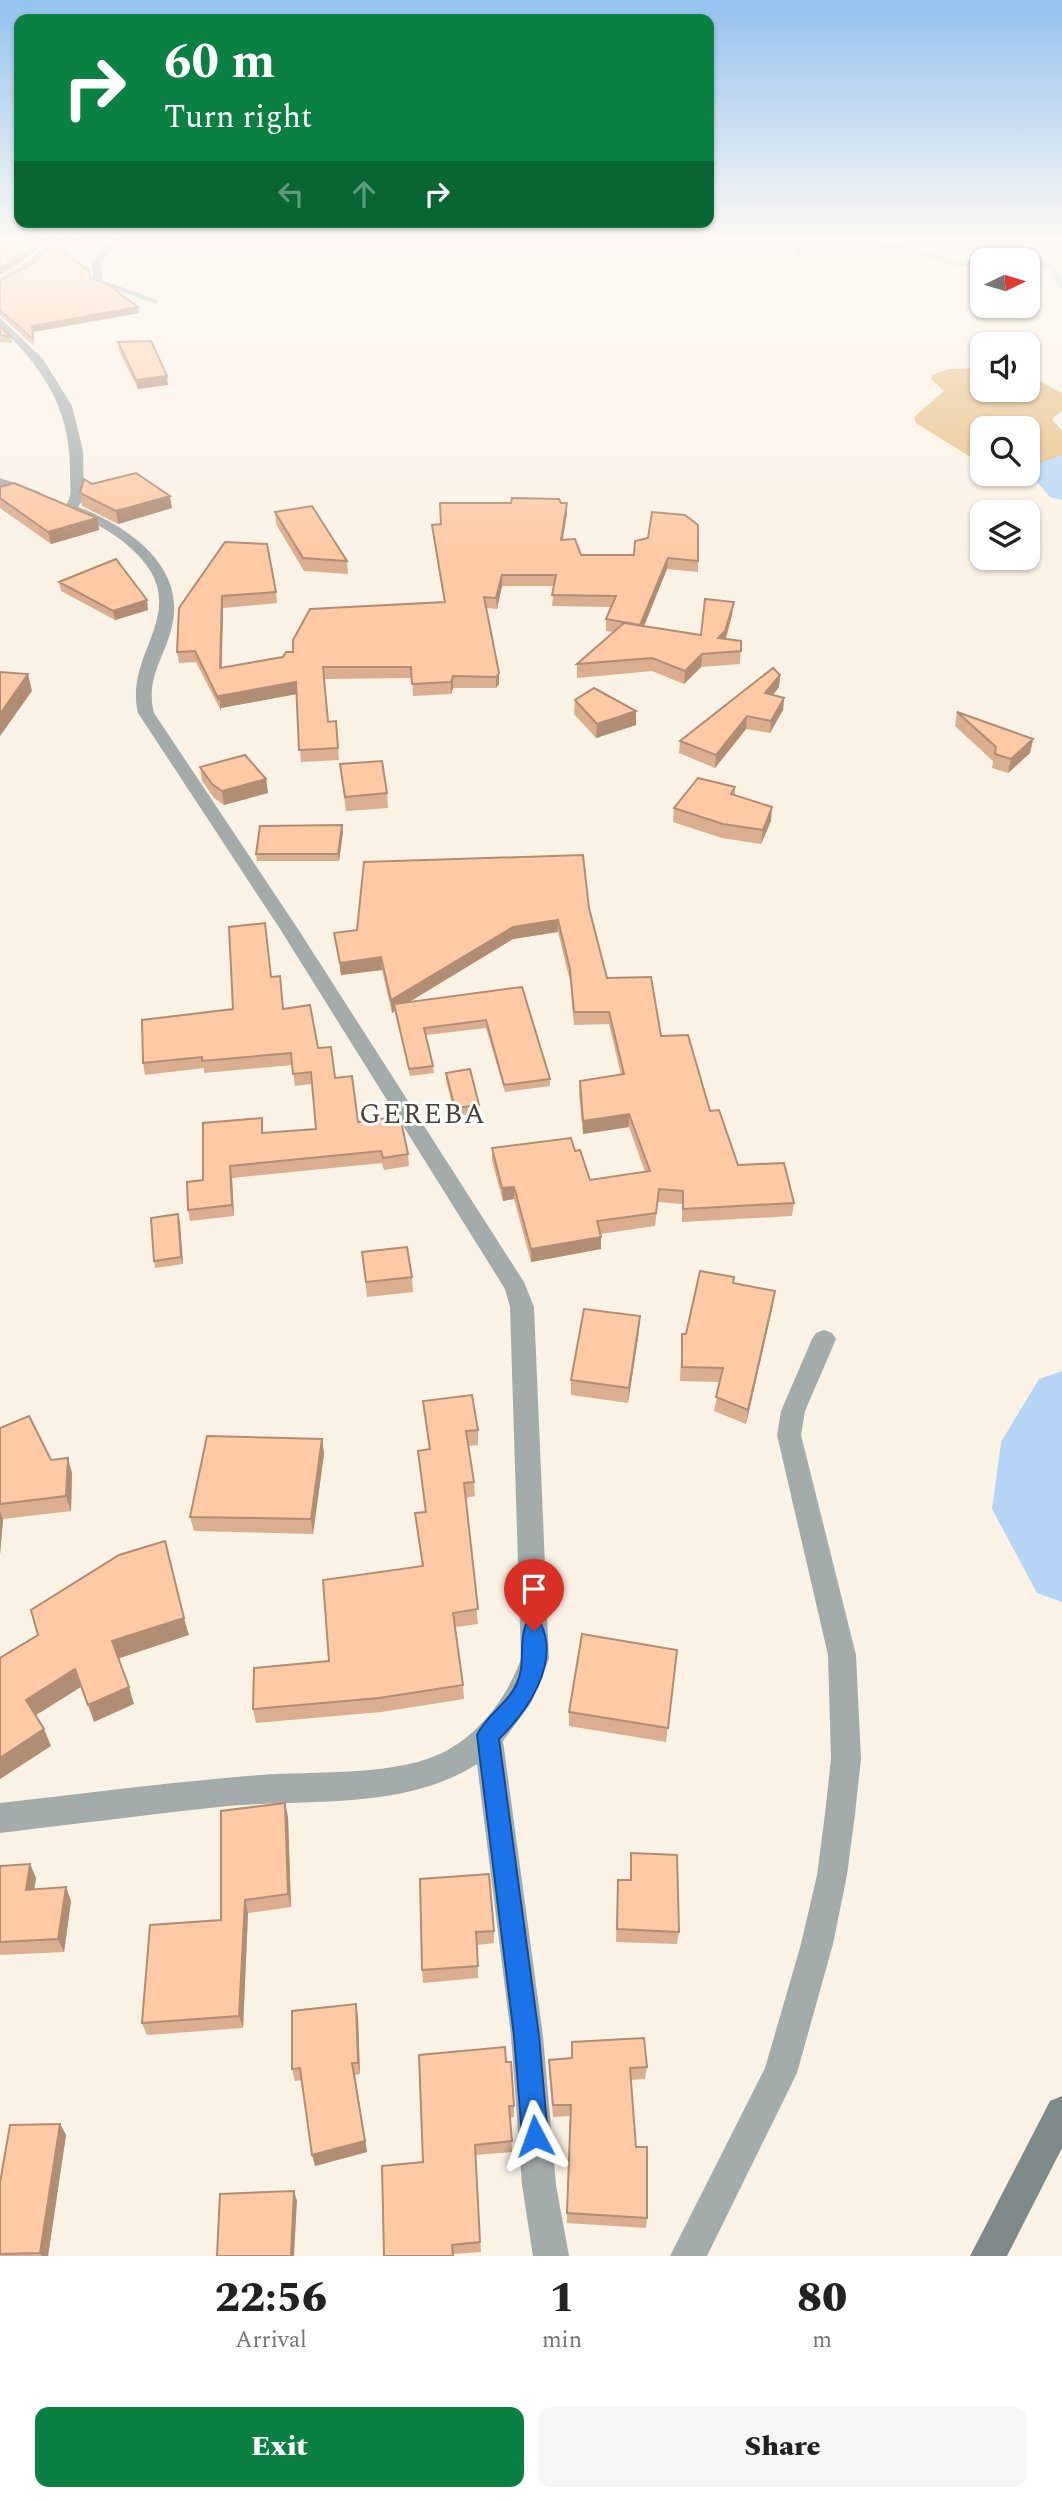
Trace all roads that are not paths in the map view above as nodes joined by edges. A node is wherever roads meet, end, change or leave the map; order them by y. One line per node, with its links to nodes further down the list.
1 (23, 342): 3 (street)
2 (0, 482): 3 (street)
3 (59, 503): 5 (street)
4 (824, 1339): 9 (street)
5 (488, 1735): 6 (street); 8 (street)
6 (0, 1818)
7 (1062, 2113): 10 (street)
8 (551, 2256)
9 (688, 2256)
10 (988, 2256)

